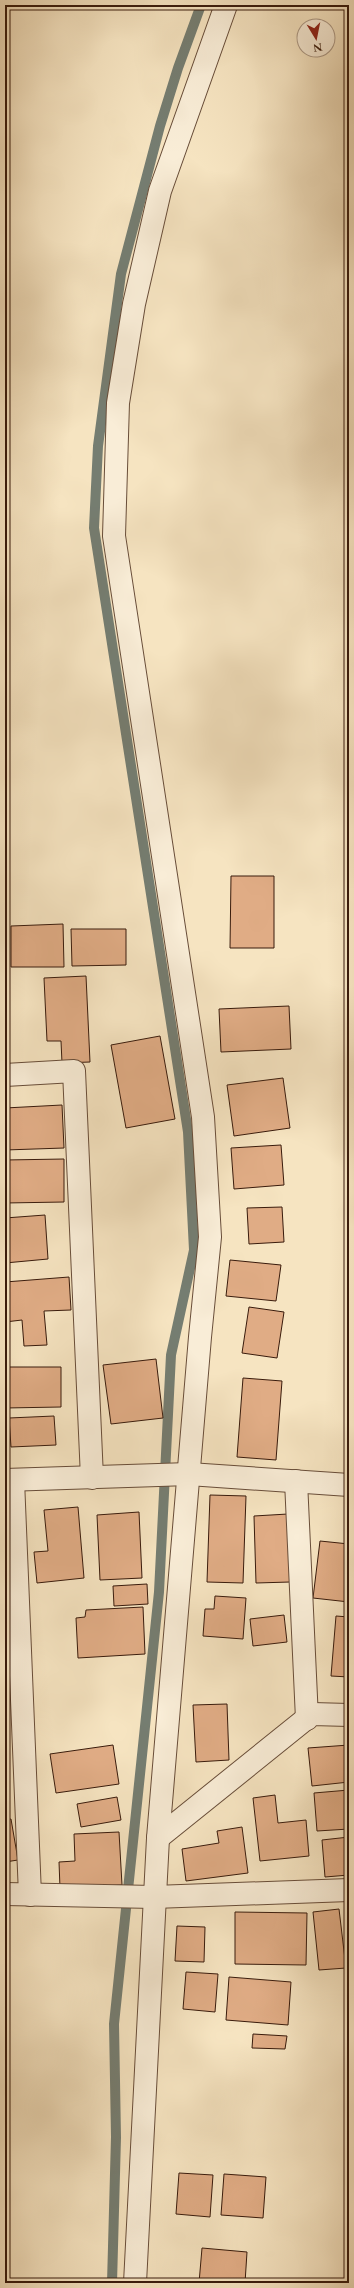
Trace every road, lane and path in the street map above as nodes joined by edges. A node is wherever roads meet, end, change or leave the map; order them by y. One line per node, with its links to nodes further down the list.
1 (226, 5): 3 (street)
2 (5, 1075): 4 (street)
3 (189, 1474): 4 (street); 6 (street); 10 (street)
4 (92, 1478): 5 (street)
5 (9, 1480): 13 (street)
6 (296, 1481): 7 (street); 9 (street)
7 (349, 1485)
8 (349, 1715): 9 (street)
9 (306, 1719): 10 (street)
10 (158, 1838): 14 (street)
11 (349, 1890): 14 (street)
12 (5, 1894): 13 (street)
13 (30, 1895): 14 (street)
14 (154, 1897): 15 (street)
15 (135, 2283)

